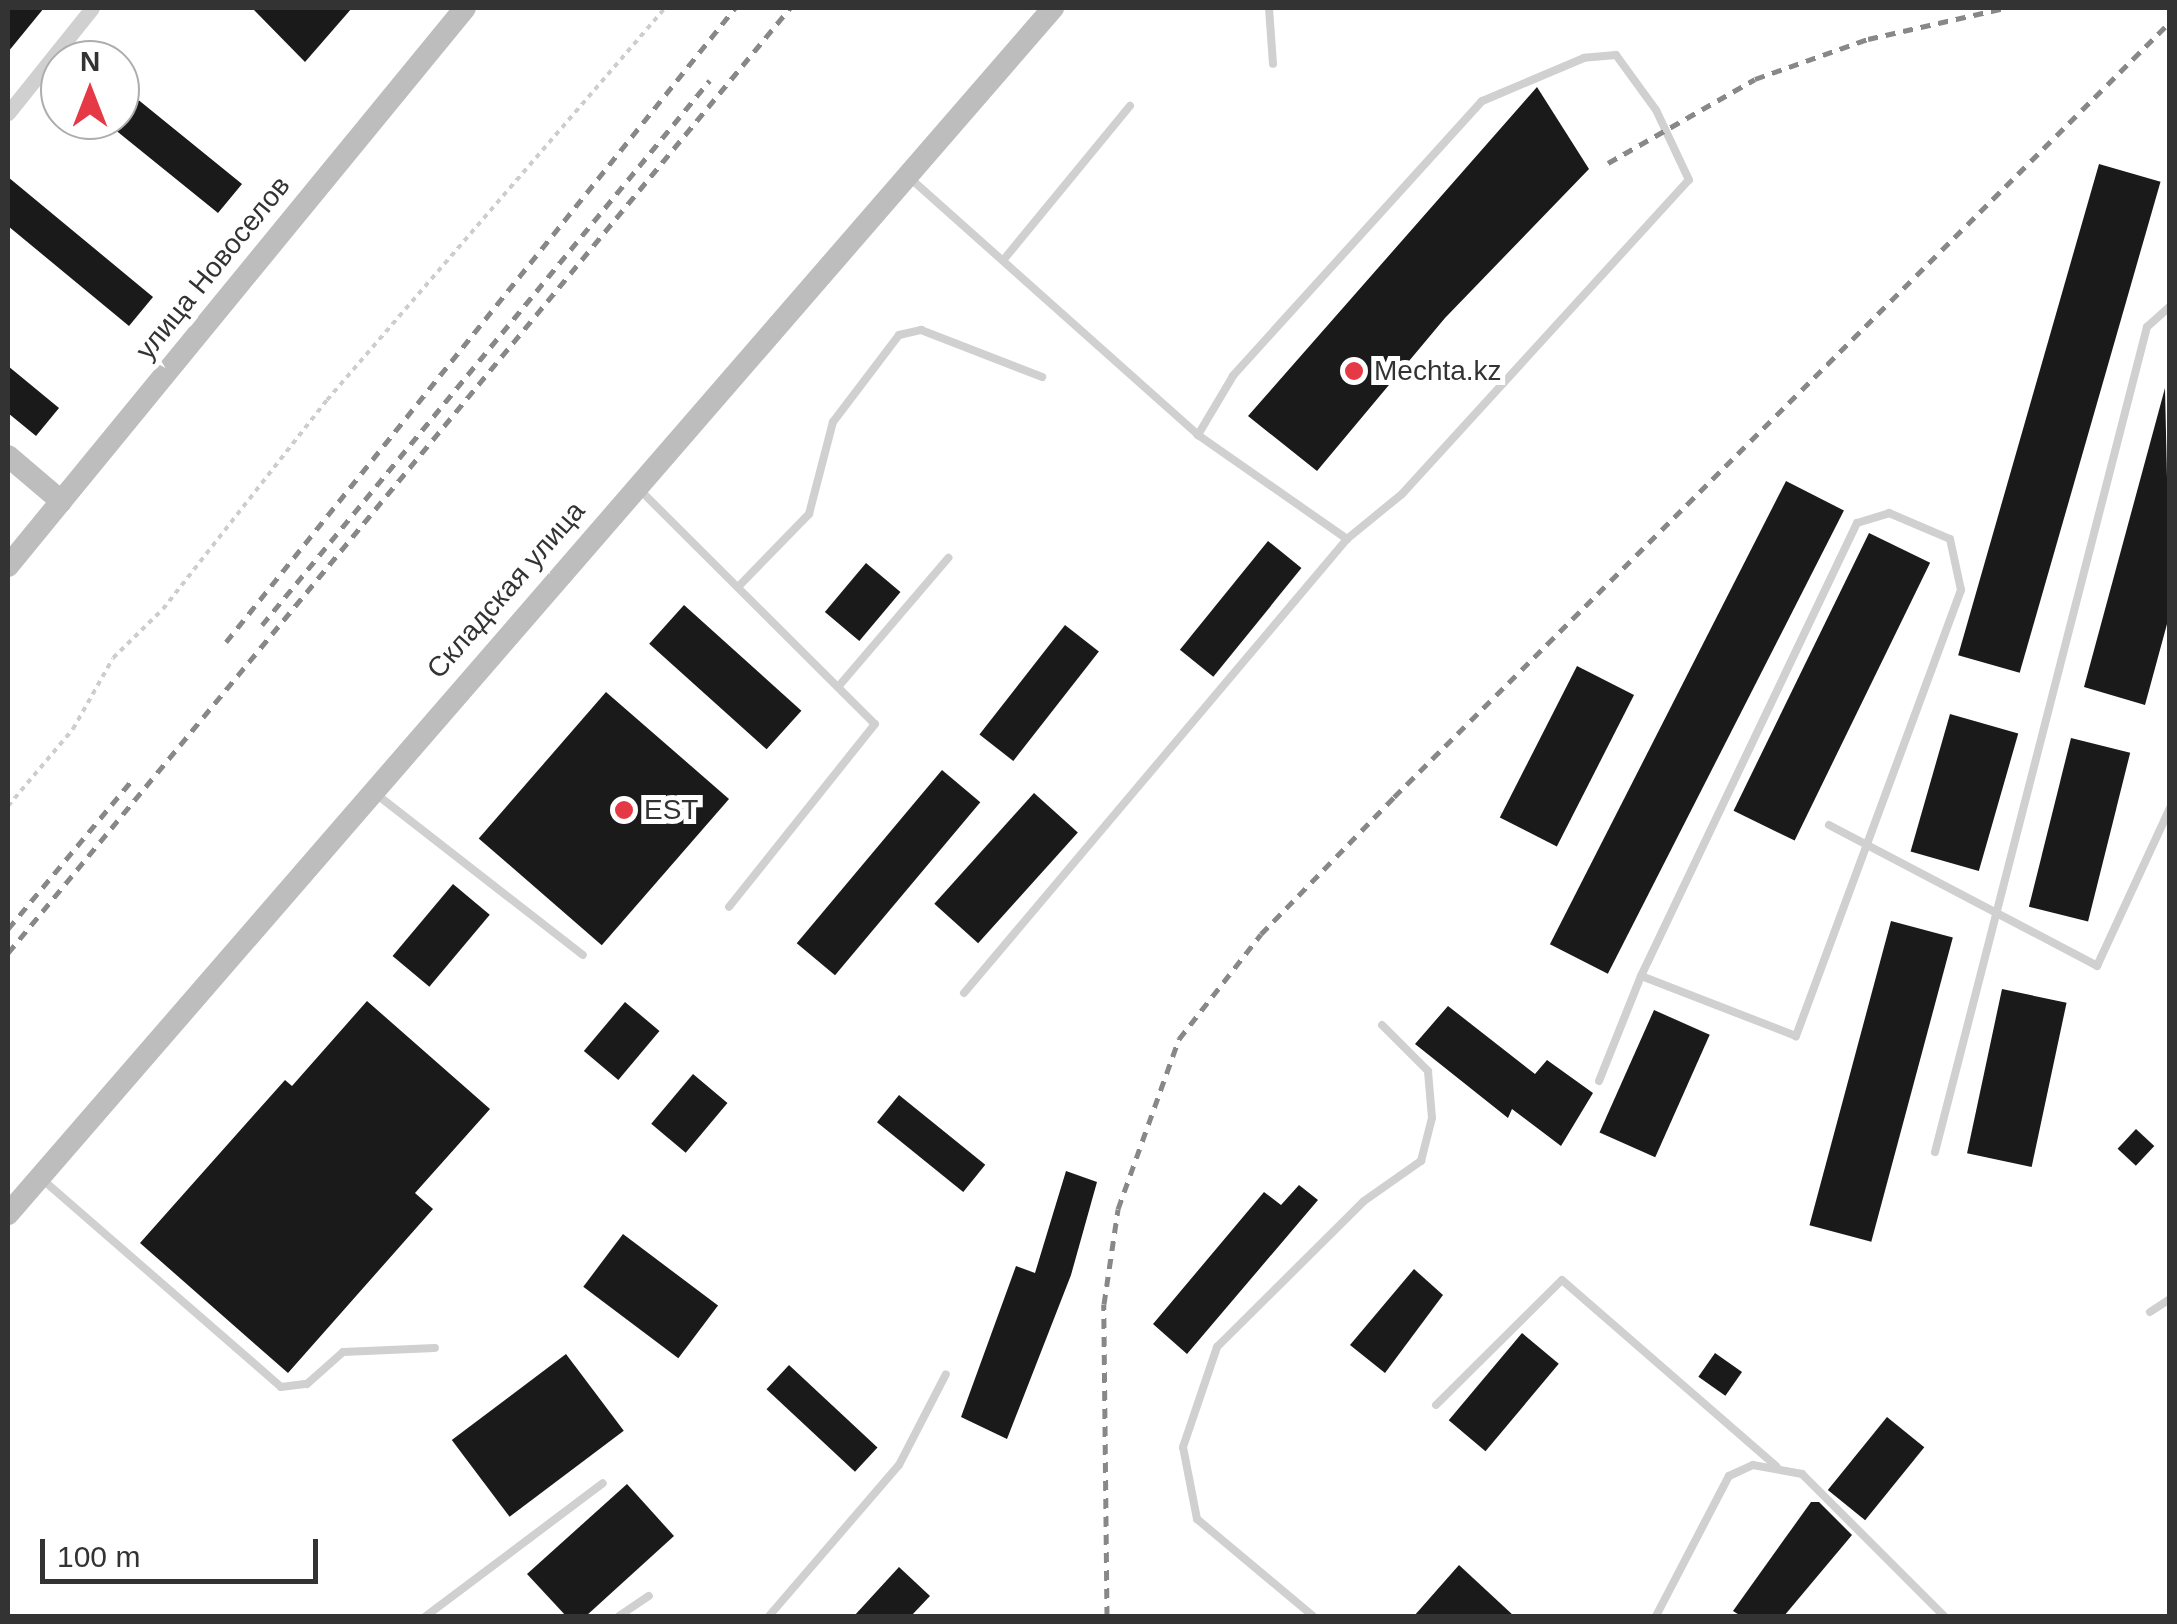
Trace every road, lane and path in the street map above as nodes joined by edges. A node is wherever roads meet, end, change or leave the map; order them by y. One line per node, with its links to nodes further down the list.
1 (92, 8): 7 (street)
2 (466, 8): 16 (main road, улица Новоселов)
3 (665, 8): 23 (path)
4 (1053, 8): 9 (main road, Складская улица)
5 (1269, 8): 6 (lane)
6 (1273, 64)
7 (10, 105)
8 (1130, 106): 10 (lane)
9 (908, 176): 10 (lane); 15 (main road, Складская улица)
10 (1004, 258): 13 (lane)
11 (2170, 306): 28 (lane)
12 (1042, 377): 20 (lane)
13 (1198, 435): 17 (lane); 17 (lane)
14 (8, 456): 16 (main road)
15 (636, 486): 20 (lane); 22 (main road, Складская улица)
16 (60, 501): 19 (main road, улица Новоселов)
17 (1347, 538): 31 (lane)
18 (948, 558): 21 (lane)
19 (8, 566)
20 (738, 587): 21 (lane)
21 (838, 688): 27 (lane)
22 (372, 792): 29 (lane); 35 (main road, Складская улица)
23 (8, 806)
24 (2170, 808): 28 (lane)
25 (1830, 825): 26 (lane)
26 (1871, 847): 28 (lane); 30 (lane); 30 (lane)
27 (728, 907)
28 (2000, 914): 34 (lane)
29 (583, 955)
30 (1642, 976): 33 (lane)
31 (964, 993)
32 (1382, 1025): 48 (lane)
33 (1599, 1082)
34 (1935, 1152)
35 (40, 1177): 36 (main road, Складская улица); 39 (lane)
36 (8, 1214)
37 (2170, 1299): 38 (lane)
38 (2150, 1312)
39 (435, 1348)
40 (946, 1374): 47 (lane)
41 (1436, 1405): 42 (lane)
42 (1776, 1466): 49 (lane); 50 (lane)
43 (603, 1483): 45 (lane)
44 (649, 1596): 46 (lane)
45 (426, 1616)
46 (619, 1616)
47 (769, 1616)
48 (1313, 1616)
49 (1656, 1616)
50 (1944, 1616)

